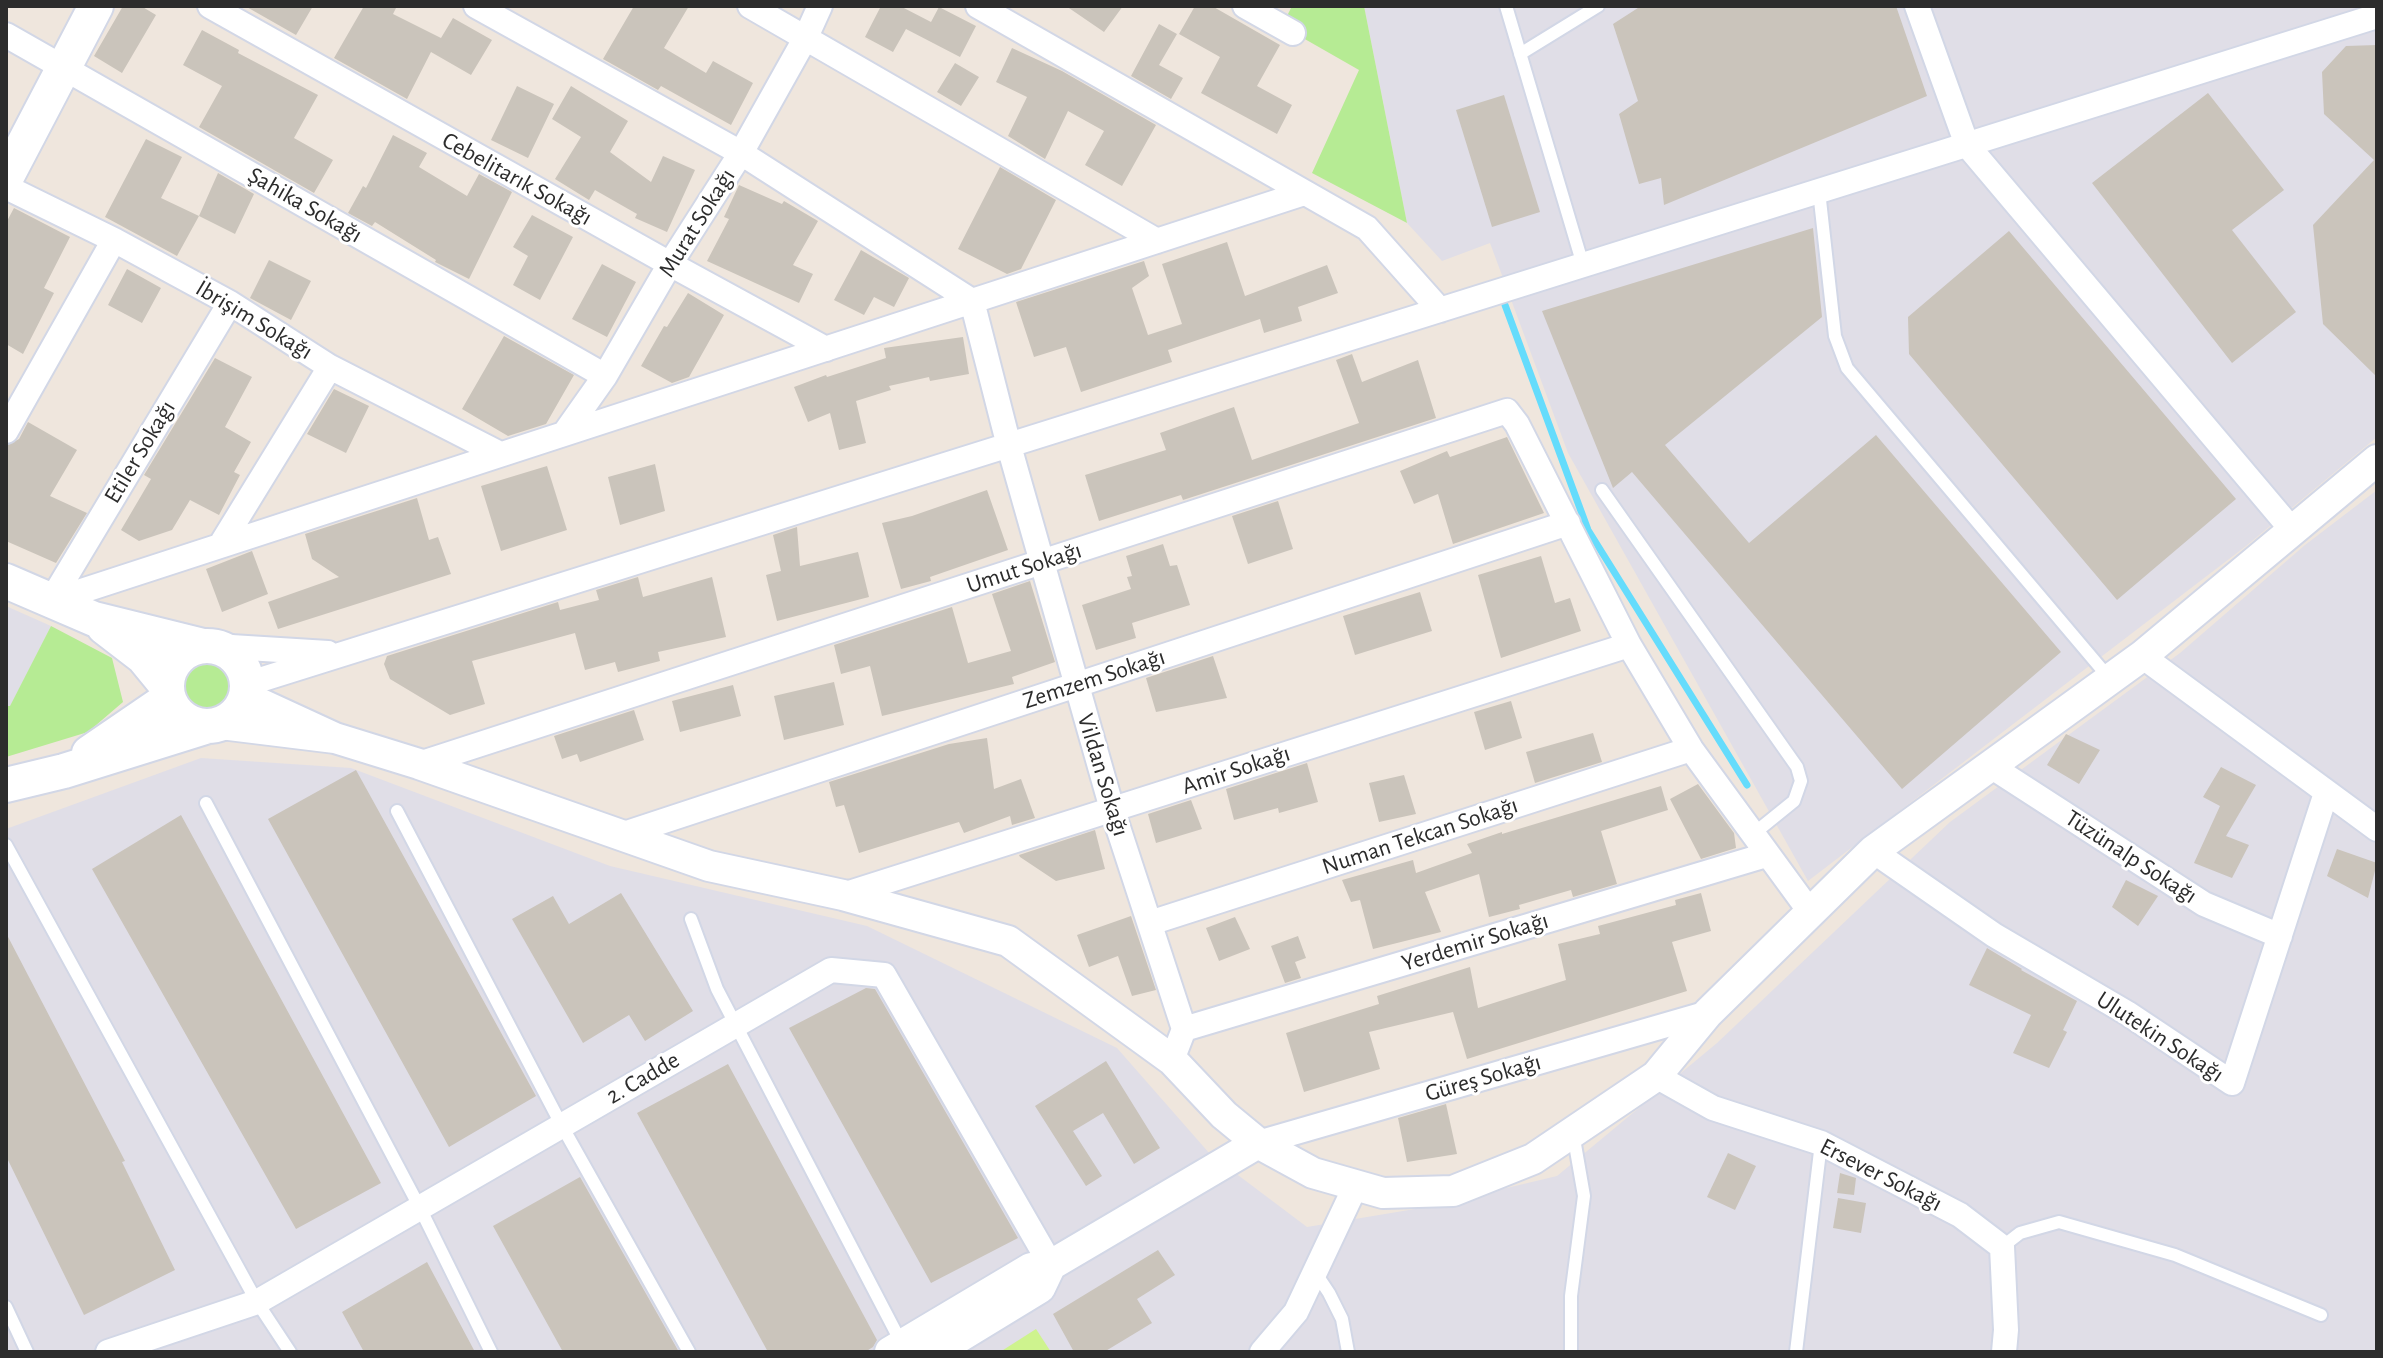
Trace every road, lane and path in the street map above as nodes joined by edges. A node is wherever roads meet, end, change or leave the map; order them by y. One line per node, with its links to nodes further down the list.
1 (96, 6): 16 (main road)
2 (210, 6): 25 (street, Cebelitarık Sokağı)
3 (476, 6): 18 (street)
4 (750, 6): 14 (street)
5 (820, 6): 14 (street, Murat Sokağı)
6 (978, 6): 22 (street)
7 (1245, 6): 12 (street)
8 (1506, 6): 15 (lane)
9 (1598, 6): 15 (lane)
10 (1917, 6): 17 (street)
11 (2377, 16): 17 (street)
12 (1293, 33)
13 (6, 35): 16 (street, Şahika Sokağı)
14 (806, 37): 18 (street, Murat Sokağı); 24 (street)
15 (1520, 54): 26 (lane)
16 (64, 67): 19 (main road); 32 (street, Şahika Sokağı)
17 (1967, 145): 21 (street); 40 (street)
18 (741, 153): 25 (street, Murat Sokağı); 27 (street)
19 (6, 178)
20 (6, 187): 23 (street, İbrişim Sokağı)
21 (1819, 191): 26 (street); 50 (lane)
22 (1304, 193): 24 (street); 29 (street)
23 (114, 240): 28 (street, İbrişim Sokağı); 33 (street)
24 (1157, 241): 27 (street)
25 (670, 264): 30 (street, Cebelitarık Sokağı); 32 (street, Murat Sokağı)
26 (1583, 265): 29 (street)
27 (972, 301): 30 (street); 35 (street, Vildan Sokağı)
28 (230, 303): 31 (street, İbrişim Sokağı); 44 (street, Etiler Sokağı)
29 (1440, 310): 35 (street)
30 (826, 349): 34 (street)
31 (330, 367): 36 (street, İbrişim Sokağı); 41 (street)
32 (605, 376): 34 (street, Murat Sokağı)
33 (6, 431)
34 (564, 434): 36 (street)
35 (1009, 446): 42 (street, Vildan Sokağı); 48 (street)
36 (500, 454): 41 (street)
37 (2377, 460): 40 (street)
38 (1602, 490): 68 (lane)
39 (1568, 523): 42 (street, Umut Sokağı); 46 (street); 51 (street, Zemzem Sokağı)
40 (2293, 531): 49 (street)
41 (220, 546): 44 (street)
42 (1042, 562): 51 (street, Vildan Sokağı); 57 (street, Umut Sokağı)
43 (6, 581): 44 (main road)
44 (51, 601): 45 (main road)
45 (94, 619): 47 (main road); 53 (main road)
46 (1629, 645): 56 (street); 63 (street, Amir Sokağı)
47 (209, 646): 48 (street); 52 (main road); 53 (main road)
48 (347, 654): 52 (street)
49 (2142, 656): 50 (street); 61 (street)
50 (2110, 679): 58 (street)
51 (1076, 685): 63 (street, Vildan Sokağı); 66 (street, Zemzem Sokağı)
52 (247, 690): 54 (main road); 55 (street)
53 (167, 692): 54 (main road); 59 (main road)
54 (214, 725): 55 (street); 59 (main road)
55 (335, 738): 57 (street)
56 (1691, 749): 68 (street); 73 (street, Numan Tekcan Sokağı)
57 (419, 764): 66 (street)
58 (1989, 765): 69 (street); 74 (street, Tüzünalp Sokağı)
59 (64, 771): 60 (main road)
60 (6, 785)
61 (2326, 793): 65 (street); 74 (street, Ulutekin Sokağı)
62 (206, 803): 85 (lane)
63 (1112, 809): 70 (street, Amir Sokağı); 73 (street, Vildan Sokağı)
64 (397, 811): 80 (lane)
65 (2377, 829)
66 (621, 835): 70 (street)
67 (6, 845): 89 (lane)
68 (1759, 845): 71 (street); 77 (street, Yerdemir Sokağı)
69 (1873, 851): 71 (street); 74 (street, Ulutekin Sokağı)
70 (843, 895): 78 (street)
71 (1811, 913): 75 (street)
72 (691, 919): 76 (lane)
73 (1150, 923): 77 (street, Vildan Sokağı)
74 (2280, 936)
75 (1708, 1013): 79 (street); 82 (street, Güreş Sokağı)
76 (736, 1024): 80 (street, 2. Cadde); 87 (street, 2. Cadde); 92 (lane)
77 (1184, 1029): 78 (street)
78 (1172, 1060): 82 (street)
79 (1656, 1076): 81 (street); 83 (street, Ersever Sokağı)
80 (562, 1126): 85 (street, 2. Cadde); 97 (lane)
81 (1573, 1133): 84 (street); 101 (lane)
82 (1258, 1143): 84 (street); 87 (street)
83 (1821, 1143): 86 (street, Ersever Sokağı); 102 (lane)
84 (1356, 1185): 88 (street)
85 (420, 1208): 89 (street, 2. Cadde); 96 (lane)
86 (2002, 1247): 91 (lane); 103 (street)
87 (1051, 1265): 92 (street); 98 (street)
88 (1315, 1272): 99 (street); 100 (lane)
89 (257, 1302): 94 (street, 2. Cadde); 95 (lane)
90 (6, 1307): 93 (lane)
91 (2321, 1315)
92 (900, 1349)
93 (27, 1352)
94 (108, 1352)
95 (290, 1352)
96 (491, 1352)
97 (689, 1352)
98 (935, 1352)
99 (1262, 1352)
100 (1348, 1352)
101 (1571, 1352)
102 (1796, 1352)
103 (2004, 1352)

